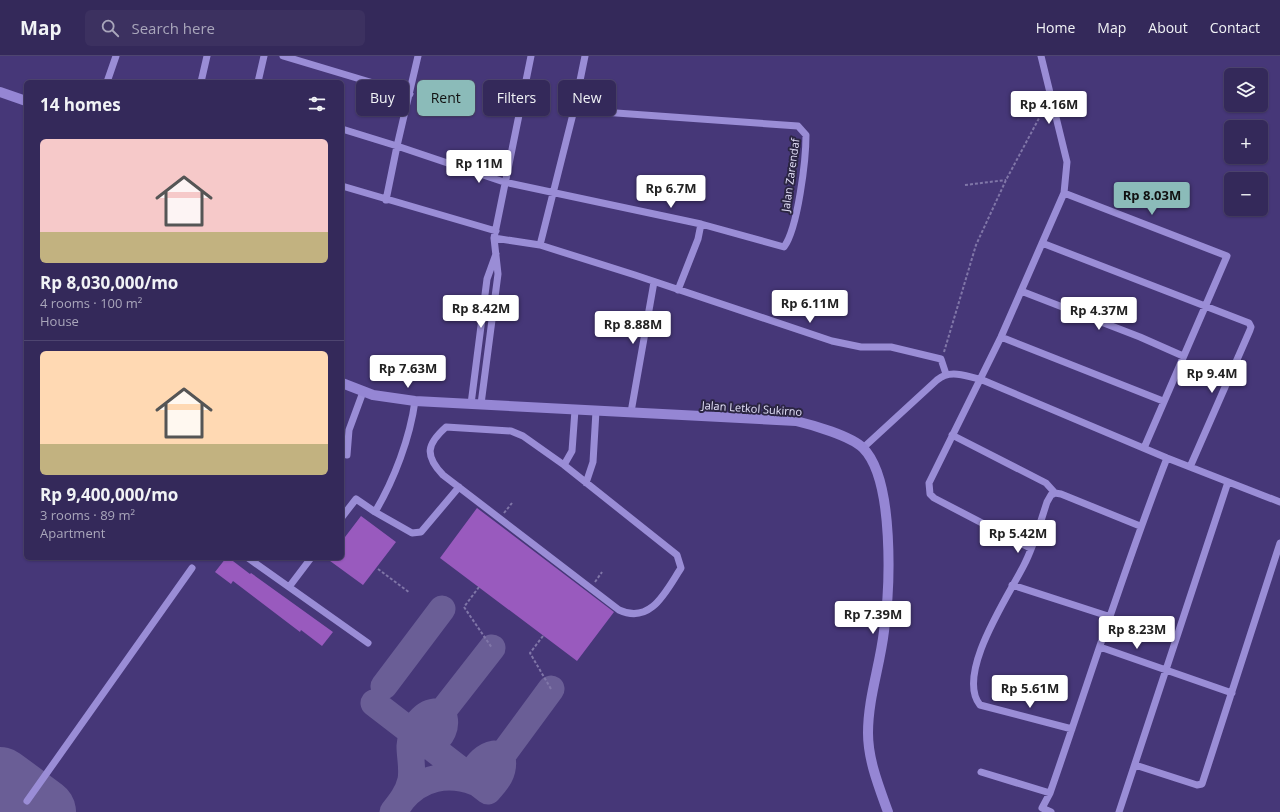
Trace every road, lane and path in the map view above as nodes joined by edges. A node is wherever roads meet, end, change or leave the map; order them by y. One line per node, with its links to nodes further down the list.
1 (116, 56): 9 (street)
2 (206, 56): 10 (street)
3 (264, 56): 11 (street)
4 (283, 56): 14 (street)
5 (418, 56): 14 (street)
6 (531, 56): 22 (street)
7 (585, 56): 12 (street)
8 (1041, 56): 15 (street)
9 (108, 80)
10 (201, 80)
11 (258, 80)
12 (580, 80)
13 (0, 92): 16 (main road)
14 (410, 94): 20 (street)
15 (1051, 95): 21 (path); 25 (street)
16 (24, 100)
17 (616, 113): 28 (street, Jalan Zarendaf)
18 (572, 116): 26 (street)
19 (344, 130): 20 (street)
20 (397, 146): 22 (street); 27 (street)
21 (1006, 180): 23 (path); 39 (path)
22 (504, 182): 26 (street); 29 (street)
23 (966, 185)
24 (344, 187): 27 (street)
25 (1064, 193): 30 (street); 36 (street)
26 (553, 194): 28 (street); 31 (street)
27 (386, 200): 29 (street)
28 (701, 224): 34 (street)
29 (495, 235): 31 (street); 32 (street)
30 (1042, 243): 35 (street); 36 (street)
31 (540, 245): 33 (street)
32 (496, 254): 46 (street); 46 (street)
33 (654, 282): 34 (street); 49 (street)
34 (678, 290): 39 (street)
35 (1021, 291): 37 (street); 38 (street)
36 (1206, 306): 38 (street); 56 (street)
37 (1001, 337): 41 (street); 45 (street)
38 (1183, 356): 45 (street)
39 (941, 359): 40 (street)
40 (946, 374): 41 (street); 51 (street)
41 (980, 379): 50 (street); 52 (street)
42 (344, 384): 43 (main road, Jalan Letkol Sukirno)
43 (363, 392): 44 (main road, Jalan Letkol Sukirno); 53 (street)
44 (415, 401): 46 (main road, Jalan Letkol Sukirno); 63 (street)
45 (1163, 401): 52 (street)
46 (477, 404): 47 (main road, Jalan Letkol Sukirno)
47 (575, 410): 48 (main road, Jalan Letkol Sukirno); 55 (street)
48 (596, 410): 49 (main road, Jalan Letkol Sukirno); 58 (street)
49 (631, 412): 51 (main road, Jalan Letkol Sukirno)
50 (952, 435): 60 (street); 68 (street)
51 (863, 448): 93 (main road)
52 (1144, 448): 54 (street)
53 (347, 455)
54 (1167, 458): 56 (street); 66 (street)
55 (564, 465): 58 (street); 59 (street)
56 (1190, 467): 57 (street)
57 (1228, 482): 61 (street); 84 (street)
58 (586, 483): 77 (street)
59 (459, 487): 63 (street); 65 (street)
60 (1055, 493): 66 (street); 68 (street)
61 (1280, 502)
62 (512, 503): 65 (path)
63 (375, 512): 64 (street)
64 (344, 514)
65 (500, 519): 77 (street)
66 (1140, 526): 79 (street)
67 (1280, 544): 86 (street)
68 (1030, 548): 74 (street)
69 (251, 560): 76 (street)
70 (310, 560): 76 (street)
71 (192, 568): 91 (street)
72 (378, 569): 78 (path)
73 (602, 572): 77 (path)
74 (1012, 586): 79 (street); 87 (street)
75 (478, 587): 83 (path)
76 (289, 588): 81 (street)
77 (590, 588)
78 (410, 594)
79 (1111, 617): 82 (street)
80 (543, 636): 85 (path)
81 (368, 643)
82 (1100, 647): 84 (street); 87 (street)
83 (492, 648)
84 (1166, 670): 86 (street); 88 (street)
85 (552, 689)
86 (1232, 693): 88 (street)
87 (1072, 729): 90 (street)
88 (1134, 765): 95 (street)
89 (981, 772): 90 (street)
90 (1050, 793): 92 (street)
91 (28, 801)
92 (1042, 810): 94 (street)
93 (888, 812)
94 (1051, 812)
95 (1119, 812)

